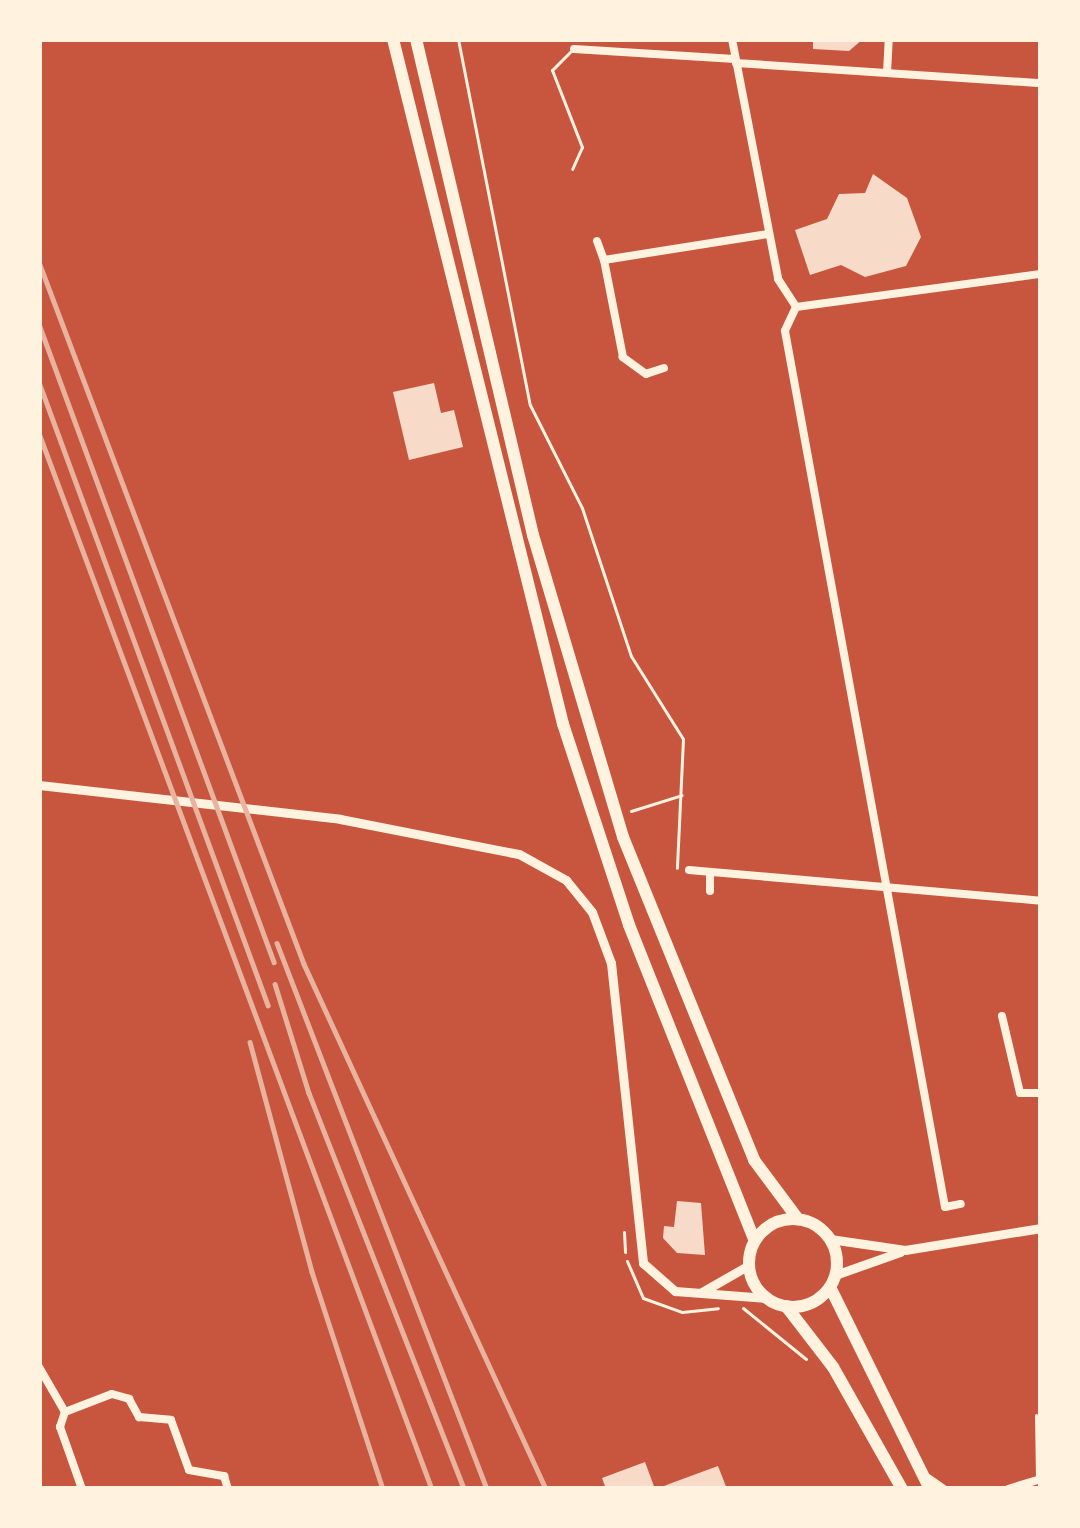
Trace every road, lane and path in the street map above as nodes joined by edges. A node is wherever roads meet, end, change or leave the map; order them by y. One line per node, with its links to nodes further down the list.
1 (393, 39): 33 (main road)
2 (416, 39): 29 (main road)
3 (458, 39): 18 (path)
4 (732, 39): 7 (street)
5 (889, 39): 8 (street)
6 (574, 49): 7 (street); 10 (lane)
7 (736, 61): 8 (street); 11 (street)
8 (887, 73): 9 (street)
9 (1041, 83)
10 (572, 169)
11 (769, 234): 13 (street); 15 (street)
12 (597, 242): 13 (street)
13 (604, 260): 16 (street)
14 (1041, 274): 15 (street)
15 (796, 308): 23 (street)
16 (664, 368)
17 (39, 785): 39 (street)
18 (683, 794): 19 (path); 20 (path)
19 (631, 812)
20 (677, 868)
21 (689, 870): 22 (street)
22 (710, 872): 23 (street); 24 (street)
23 (889, 889): 25 (street); 28 (street)
24 (710, 891)
25 (1041, 901)
26 (1002, 1016): 27 (street)
27 (1041, 1094)
28 (961, 1204)
29 (798, 1219): 32 (main road); 33 (main road)
30 (1038, 1229): 34 (street)
31 (624, 1232): 35 (path)
32 (830, 1239): 34 (street); 38 (main road)
33 (755, 1240): 37 (main road)
34 (904, 1250): 38 (street)
35 (626, 1252)
36 (627, 1261): 42 (path)
37 (749, 1265): 39 (street); 40 (main road)
38 (833, 1281): 41 (main road); 46 (main road)
39 (697, 1294): 40 (street)
40 (766, 1298): 41 (main road)
41 (786, 1306): 50 (main road)
42 (812, 1363)
43 (39, 1367): 44 (street)
44 (65, 1412): 48 (street); 49 (street)
45 (1036, 1415): 47 (lane)
46 (922, 1473): 51 (main road); 52 (street)
47 (1039, 1479): 53 (street)
48 (82, 1489)
49 (228, 1489)
50 (902, 1489)
51 (931, 1489)
52 (944, 1489)
53 (1008, 1489)

